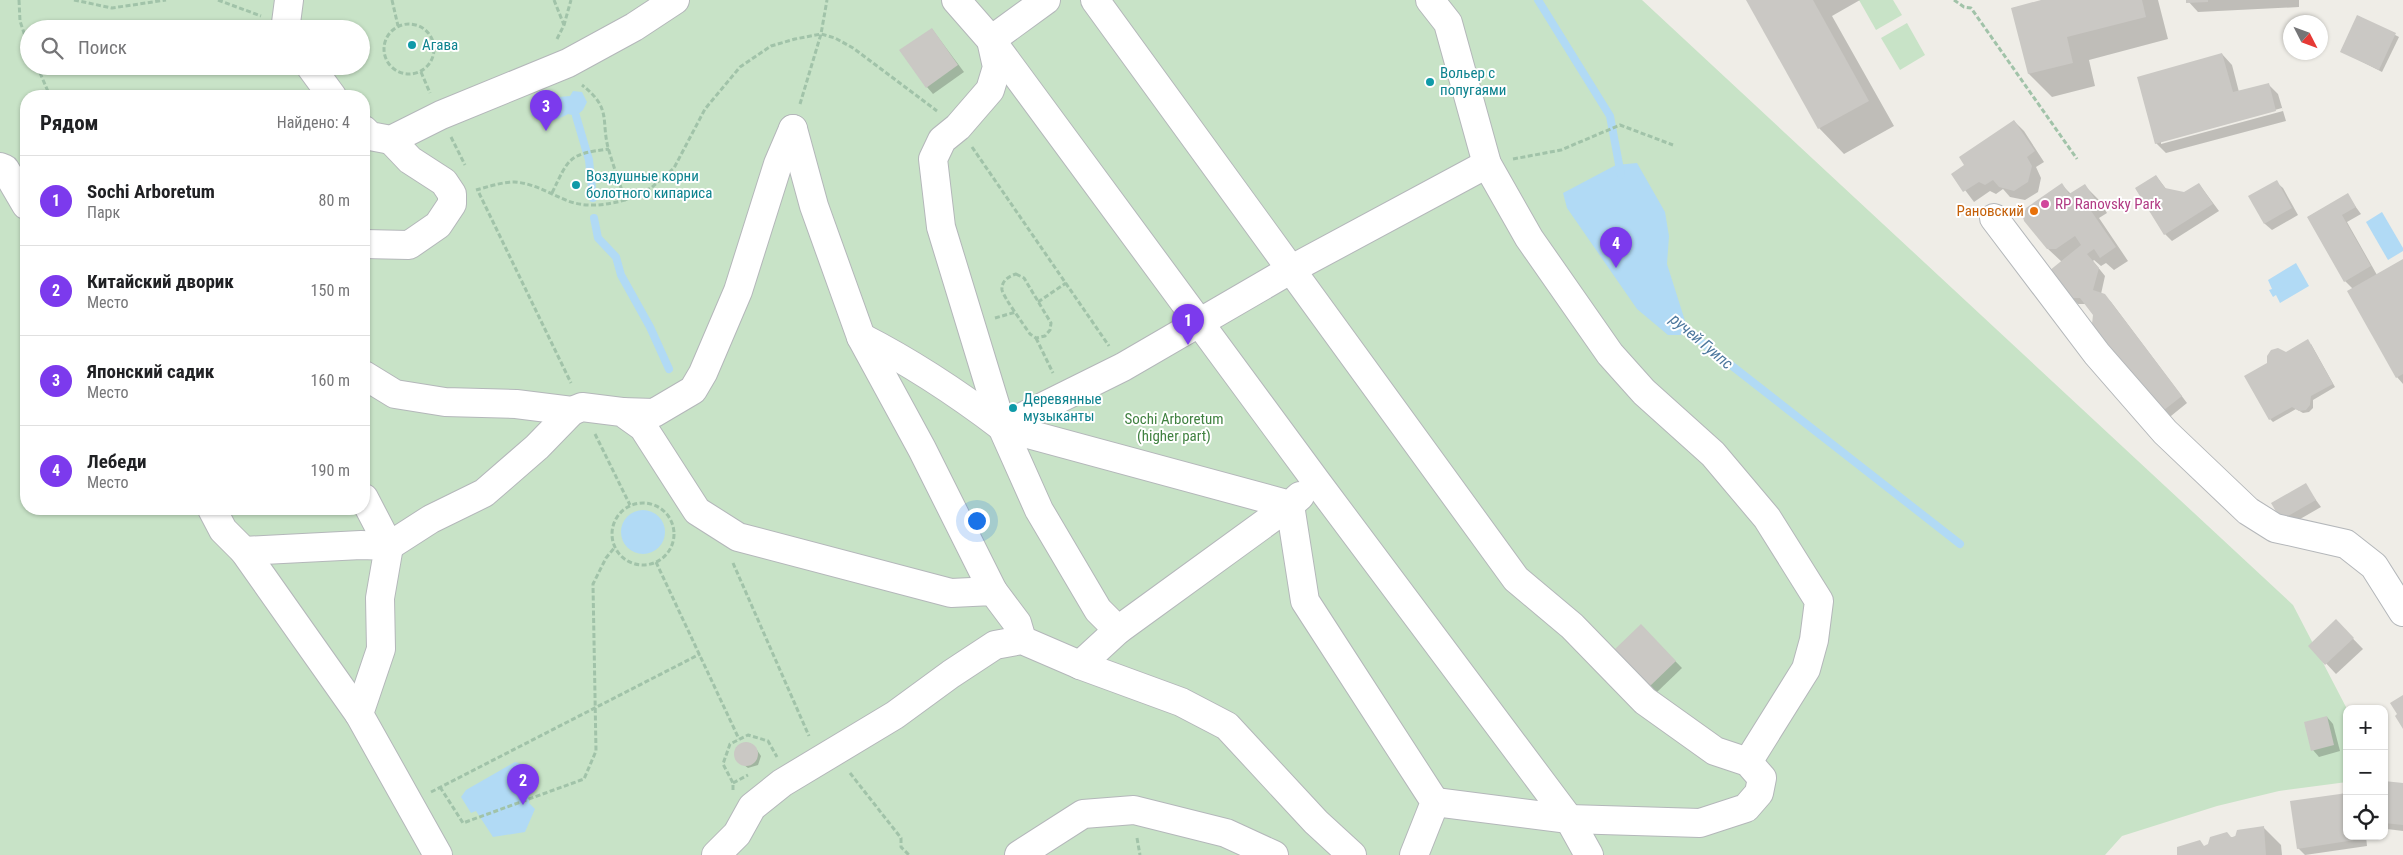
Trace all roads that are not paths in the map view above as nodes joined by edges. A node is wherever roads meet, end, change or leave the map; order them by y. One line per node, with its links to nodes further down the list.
1 (675, 0): 10 (lane)
2 (956, 0): 6 (lane)
3 (1046, 0): 6 (lane)
4 (1095, 0): 16 (lane)
5 (1430, 0): 11 (lane)
6 (991, 40): 17 (lane); 22 (lane)
7 (317, 75): 8 (lane)
8 (328, 90)
9 (370, 136): 10 (lane)
10 (390, 140): 15 (lane)
11 (1487, 164): 16 (lane); 35 (lane)
12 (10, 168): 13 (lane)
13 (20, 191)
14 (1994, 218): 30 (lane)
15 (370, 244)
16 (1290, 270): 17 (lane); 35 (lane)
17 (1200, 323): 22 (lane); 23 (lane)
18 (861, 337): 21 (lane); 22 (lane); 29 (lane)
19 (370, 379): 20 (lane)
20 (577, 409): 21 (lane); 27 (lane)
21 (622, 412): 29 (lane)
22 (1002, 427): 24 (lane); 31 (lane)
23 (1316, 481): 24 (lane); 37 (lane)
24 (1290, 505): 31 (lane); 36 (lane)
25 (370, 510): 27 (lane)
26 (215, 515): 28 (lane)
27 (388, 546): 28 (lane); 34 (lane)
28 (244, 551): 34 (lane)
29 (994, 591): 32 (lane)
30 (2403, 612)
31 (1118, 630): 33 (lane)
32 (1022, 640): 33 (lane); 39 (lane)
33 (1080, 664): 42 (lane)
34 (359, 714): 38 (lane)
35 (1748, 762): 37 (lane)
36 (1435, 802): 37 (lane); 43 (lane)
37 (1569, 820): 44 (lane)
38 (438, 855)
39 (716, 855)
40 (1019, 855): 41 (lane)
41 (1274, 855)
42 (1352, 855)
43 (1414, 855)
44 (1589, 855)

